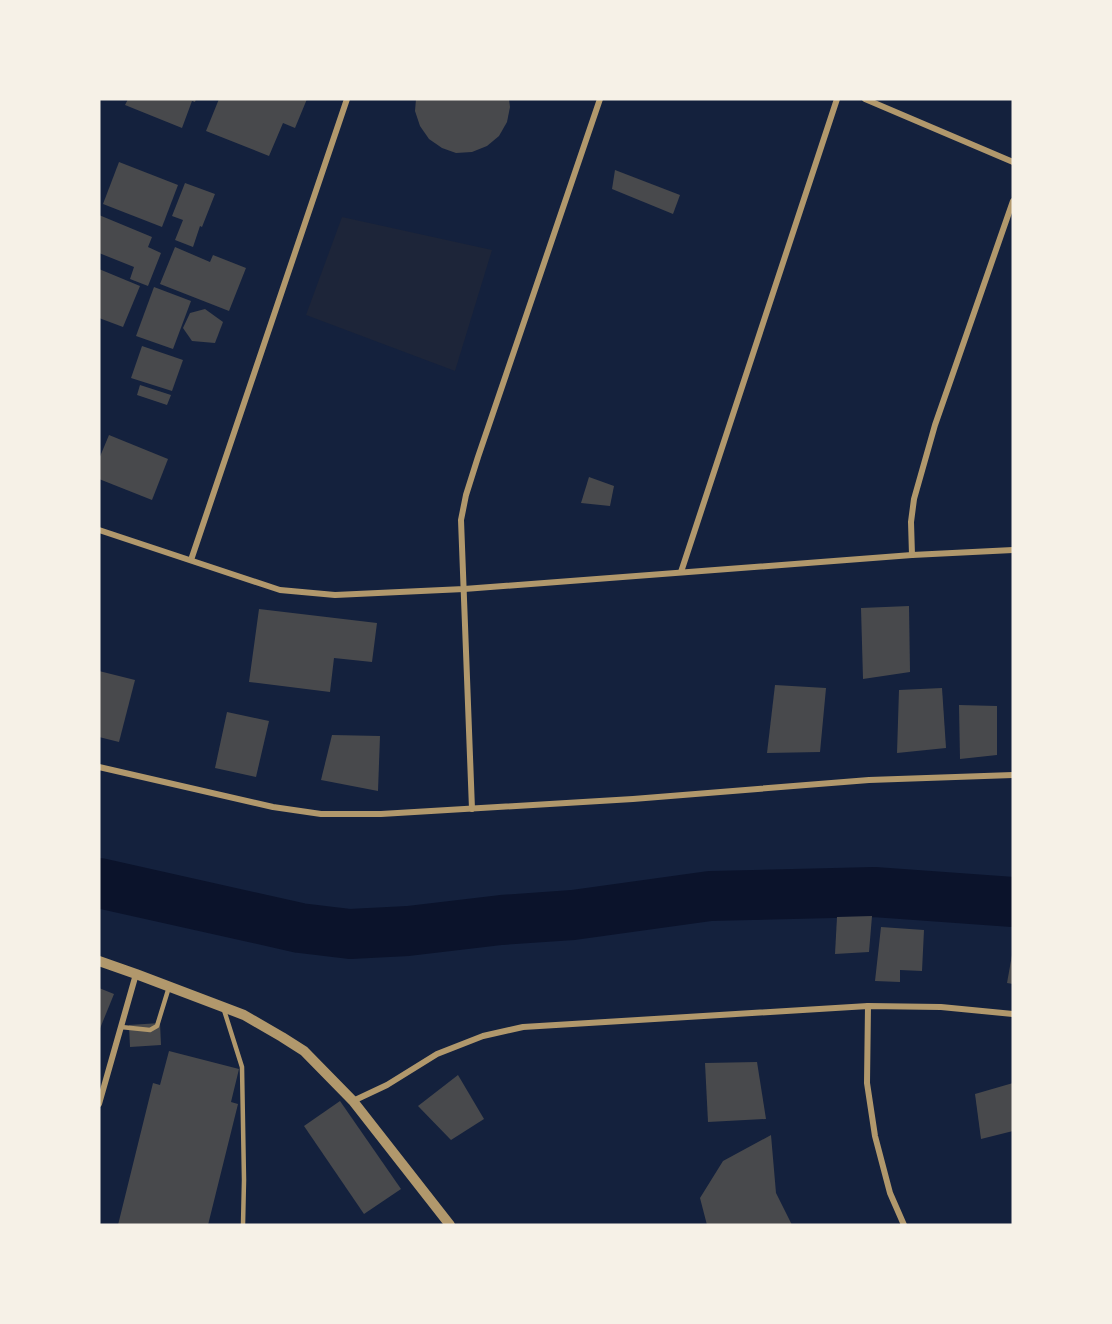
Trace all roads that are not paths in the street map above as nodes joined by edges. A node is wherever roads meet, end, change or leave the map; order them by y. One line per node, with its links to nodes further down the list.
1 (347, 99): 10 (street)
2 (600, 99): 12 (street)
3 (837, 99): 11 (street)
4 (865, 99): 5 (street)
5 (1013, 162)
6 (1013, 201): 9 (street)
7 (99, 530): 10 (street)
8 (1013, 550): 9 (street)
9 (912, 555): 11 (street)
10 (191, 560): 12 (street)
11 (681, 572): 12 (street)
12 (464, 589): 15 (street)
13 (99, 768): 15 (street)
14 (1013, 775): 15 (street)
15 (472, 808)
16 (99, 961): 17 (street)
17 (135, 974): 18 (street); 22 (street)
18 (169, 987): 20 (street); 22 (lane)
19 (868, 1006): 21 (street); 23 (street); 27 (street)
20 (223, 1007): 23 (street); 25 (lane)
21 (1013, 1014)
22 (121, 1027): 24 (street)
23 (353, 1101): 26 (street)
24 (99, 1104)
25 (243, 1225)
26 (450, 1225)
27 (904, 1225)

